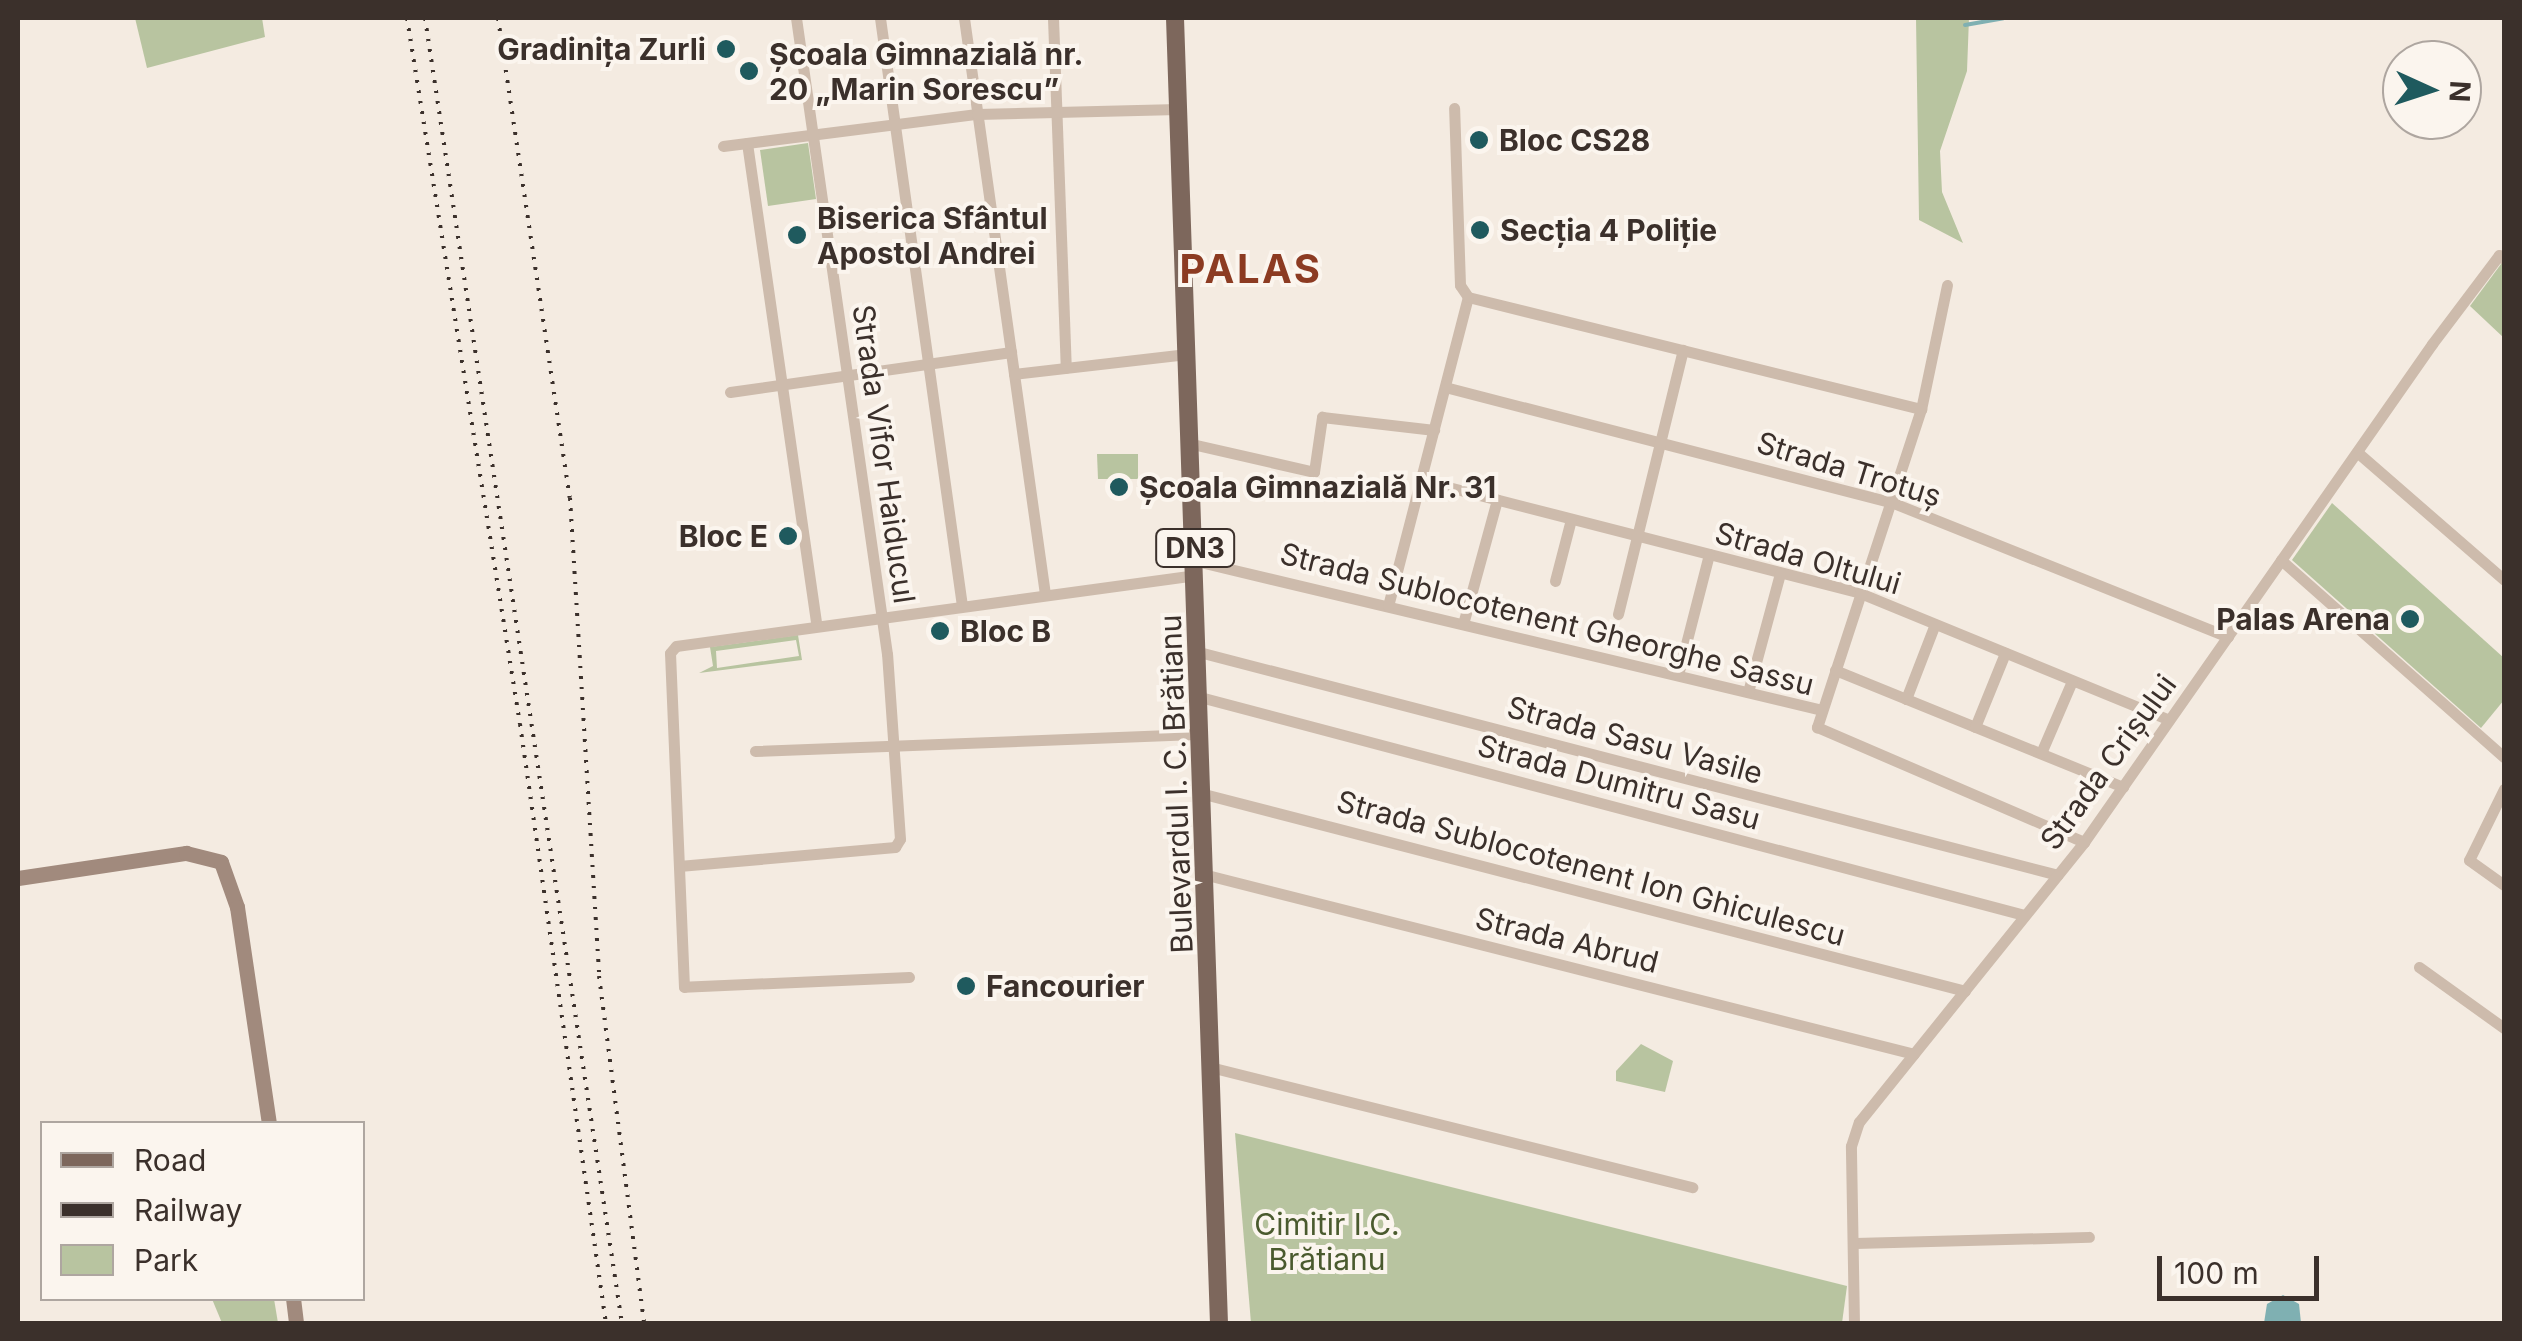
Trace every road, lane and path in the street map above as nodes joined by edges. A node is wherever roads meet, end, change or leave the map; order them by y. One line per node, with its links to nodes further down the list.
1 (796, 18): 11 (street, Strada Vifor Haiducul)
2 (880, 18): 10 (street)
3 (964, 18): 9 (street)
4 (1053, 18): 8 (street)
5 (1175, 18): 7 (main road, Bulevardul I. C. Brătianu / DN3)
6 (1454, 108): 16 (street)
7 (1178, 109): 8 (street); 19 (main road, Bulevardul I. C. Brătianu / DN3)
8 (1056, 112): 9 (street); 21 (street)
9 (977, 114): 10 (street); 18 (street)
10 (895, 124): 11 (street); 20 (street)
11 (813, 134): 12 (street); 23 (street, Strada Vifor Haiducul)
12 (747, 142): 13 (street); 24 (street)
13 (723, 146)
14 (2502, 257): 31 (street, Strada Crișului)
15 (1947, 285): 27 (street)
16 (1468, 296): 17 (street); 25 (street)
17 (1683, 350): 27 (street); 29 (street)
18 (1011, 352): 20 (street); 22 (street)
19 (1188, 354): 21 (street); 30 (main road, Bulevardul I. C. Brătianu / DN3)
20 (928, 364): 23 (street); 45 (street)
21 (1066, 368): 22 (street)
22 (1014, 374): 43 (street)
23 (848, 376): 24 (street); 48 (street, Strada Vifor Haiducul)
24 (782, 385): 26 (street); 51 (street)
25 (1445, 387): 28 (street); 29 (street, Strada Trotuș)
26 (730, 392)
27 (1921, 409): 34 (street)
28 (1434, 430): 30 (street); 32 (street)
29 (1660, 442): 34 (street, Strada Trotuș); 36 (street)
30 (1192, 444): 39 (main road, Bulevardul I. C. Brătianu / DN3)
31 (2357, 452): 38 (street, Strada Crișului); 41 (street)
32 (1421, 480): 33 (street, Strada Oltului); 46 (street)
33 (1498, 500): 35 (street, Strada Oltului); 49 (street)
34 (1890, 502): 44 (street); 52 (street, Strada Trotuș)
35 (1571, 519): 36 (street, Strada Oltului); 42 (street)
36 (1637, 536): 37 (street, Strada Oltului); 47 (street)
37 (1709, 554): 40 (street, Strada Oltului); 56 (street)
38 (2281, 560): 52 (street, Strada Crișului); 68 (street)
39 (1196, 568): 43 (street); 46 (street, Strada Sublocotenent Gheorghe Sassu); 53 (main road, Bulevardul I. C. Brătianu / DN3)
40 (1780, 573): 44 (street, Strada Oltului); 58 (street)
41 (2504, 580)
42 (1555, 581)
43 (1046, 594): 45 (street)
44 (1860, 594): 50 (street, Strada Oltului); 55 (street)
45 (962, 606): 48 (street)
46 (1388, 606): 49 (street, Strada Sublocotenent Gheorghe Sassu)
47 (1618, 614)
48 (882, 617): 51 (street); 65 (street, Strada Vifor Haiducul)
49 (1463, 624): 56 (street, Strada Sublocotenent Gheorghe Sassu)
50 (1935, 624): 54 (street, Strada Oltului); 60 (street)
51 (817, 626): 73 (street)
52 (2228, 637): 62 (street, Strada Crișului)
53 (1199, 652): 59 (main road, Bulevardul I. C. Brătianu / DN3); 75 (street, Strada Sasu Vasile)
54 (2005, 653): 57 (street, Strada Oltului); 63 (street)
55 (1835, 670): 60 (street); 61 (street)
56 (1678, 676): 58 (street, Strada Sublocotenent Gheorghe Sassu)
57 (2072, 680): 62 (street, Strada Oltului); 67 (street)
58 (1748, 692): 61 (street, Strada Sublocotenent Gheorghe Sassu)
59 (1200, 696): 64 (main road, Bulevardul I. C. Brătianu / DN3); 78 (street, Strada Dumitru Sasu)
60 (1906, 699): 63 (street)
61 (1822, 710): 72 (street, Strada Sublocotenent Gheorghe Sassu)
62 (2169, 720): 69 (street, Strada Crișului)
63 (1975, 727): 67 (street)
64 (1202, 734): 65 (street); 71 (main road, Bulevardul I. C. Brătianu / DN3)
65 (894, 744): 66 (street); 73 (street, Strada Vifor Haiducul)
66 (755, 751)
67 (2041, 754): 69 (street)
68 (2504, 757)
69 (2123, 787): 72 (street, Strada Crișului)
70 (2504, 788): 77 (street)
71 (1204, 794): 74 (main road, Bulevardul I. C. Brătianu / DN3); 81 (street, Strada Sublocotenent Ion Ghiculescu)
72 (2084, 842): 75 (street, Strada Crișului)
73 (679, 866): 80 (street)
74 (1207, 875): 83 (street, Strada Abrud); 84 (main road, Bulevardul I. C. Brătianu / DN3)
75 (2058, 875): 78 (street, Strada Crișului)
76 (18, 878): 85 (street)
77 (2504, 885)
78 (2024, 916): 81 (street, Strada Crișului)
79 (2419, 966): 82 (street)
80 (909, 977)
81 (1964, 991): 83 (street, Strada Crișului)
82 (2504, 1028)
83 (1914, 1054): 88 (street, Strada Crișului)
84 (1214, 1068): 86 (street); 89 (main road, Bulevardul I. C. Brătianu / DN3)
85 (269, 1121)
86 (1692, 1188)
87 (2088, 1236): 88 (street)
88 (1855, 1242): 92 (street, Strada Crișului)
89 (1219, 1246): 90 (main road, Bulevardul I. C. Brătianu / DN3); 91 (main road)
90 (1221, 1319)
91 (1234, 1324)
92 (1854, 1324)

